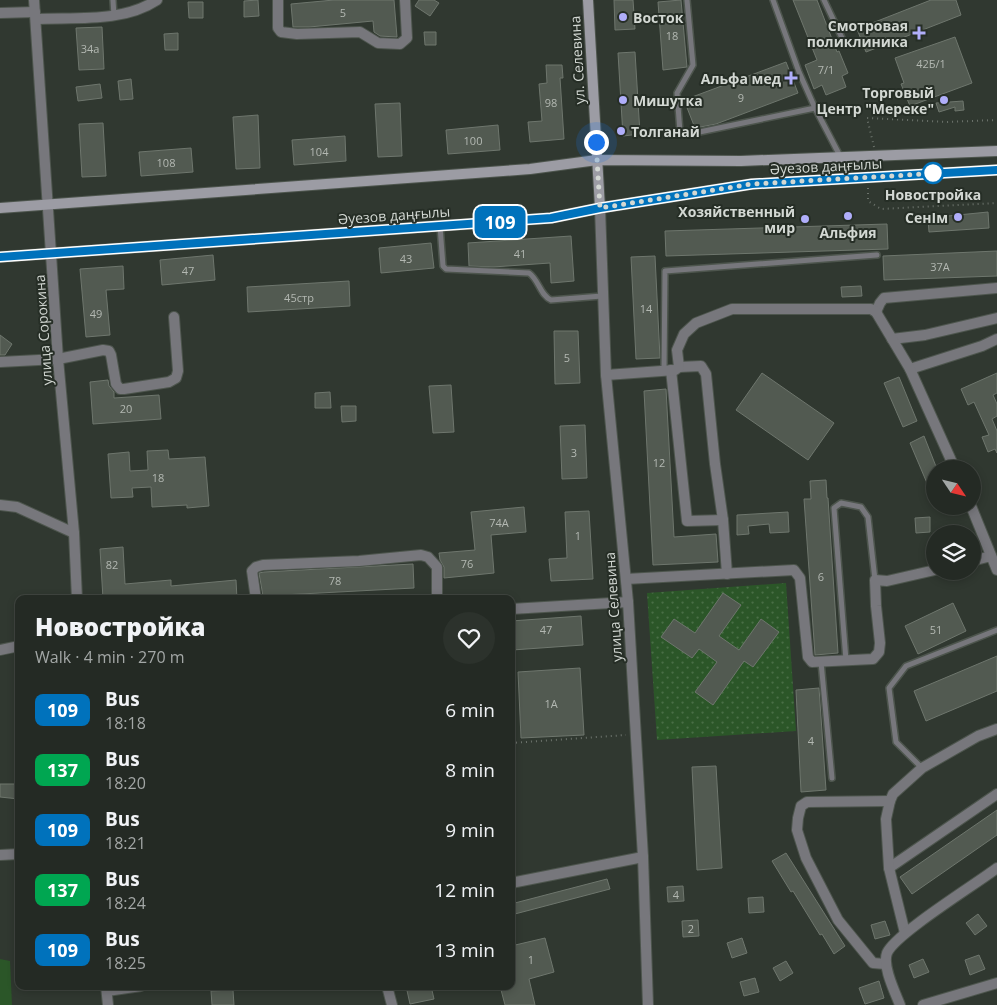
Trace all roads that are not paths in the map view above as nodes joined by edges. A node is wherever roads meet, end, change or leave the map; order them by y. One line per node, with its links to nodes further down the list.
1 (34, 0): 11 (street, улица Сорокина)
2 (113, 0): 12 (lane)
3 (278, 0): 4 (street)
4 (405, 0)
5 (588, 0): 17 (main road, ул. Селевина)
6 (687, 0): 14 (lane)
7 (773, 0): 14 (lane)
8 (824, 0): 13 (lane)
9 (153, 1): 12 (street)
10 (0, 13): 11 (street)
11 (35, 15): 12 (street); 19 (street, улица Сорокина)
12 (114, 16)
13 (842, 38)
14 (815, 108): 16 (lane)
15 (997, 151): 16 (main road, Әуезов даңғылы)
16 (840, 156): 17 (main road, Әуезов даңғылы)
17 (597, 160): 19 (main road, Әуезов даңғылы); 21 (main road, ул. Селевина)
18 (997, 170): 21 (main road, Әуезов даңғылы)
19 (48, 204): 20 (main road, Әуезов даңғылы); 23 (street, улица Сорокина)
20 (0, 208)
21 (600, 208): 22 (main road, Әуезов даңғылы); 27 (street, улица Селевина)
22 (440, 226): 23 (main road, Әуезов даңғылы); 27 (lane)
23 (51, 254): 25 (main road, Әуезов даңғылы); 33 (street, улица Сорокина)
24 (877, 255): 35 (lane)
25 (0, 257)
26 (997, 288): 28 (street)
27 (602, 296): 37 (street, улица Селевина)
28 (876, 312): 31 (street); 35 (street)
29 (174, 317): 33 (street)
30 (997, 318): 31 (street)
31 (892, 338): 36 (street)
32 (997, 338): 36 (street)
33 (58, 359): 34 (street); 42 (street, улица Сорокина)
34 (0, 362)
35 (671, 369): 37 (street); 41 (street); 41 (street)
36 (910, 370): 38 (street)
37 (606, 375): 48 (street, улица Селевина)
38 (951, 460)
39 (0, 505): 42 (street)
40 (975, 515): 43 (street)
41 (723, 520): 47 (street)
42 (74, 533): 50 (street, улица Сорокина)
43 (991, 556): 44 (street); 45 (street)
44 (981, 559)
45 (997, 570)
46 (926, 572): 49 (street)
47 (727, 574): 48 (street); 59 (street)
48 (626, 579): 53 (street, улица Селевина)
49 (875, 580): 58 (street); 58 (lane)
50 (77, 595)
51 (255, 595): 52 (street)
52 (437, 595)
53 (628, 602): 54 (street); 67 (street, улица Селевина)
54 (515, 609)
55 (997, 630): 61 (lane)
56 (15, 647): 57 (street)
57 (0, 650)
58 (846, 660): 59 (street)
59 (821, 662): 62 (lane)
60 (997, 729): 61 (street)
61 (922, 768): 64 (street)
62 (832, 778)
63 (997, 794): 68 (street)
64 (890, 801): 68 (street); 72 (street)
65 (15, 854): 66 (street)
66 (0, 855)
67 (643, 858): 70 (street); 78 (street, улица Селевина)
68 (889, 868): 71 (street)
69 (997, 868): 71 (street)
70 (515, 882)
71 (905, 933): 72 (street)
72 (885, 964): 79 (street)
73 (997, 983): 80 (street)
74 (107, 990): 76 (street)
75 (388, 990): 77 (street)
76 (108, 1005)
77 (392, 1005)
78 (648, 1005)
79 (900, 1005)
80 (923, 1005)

